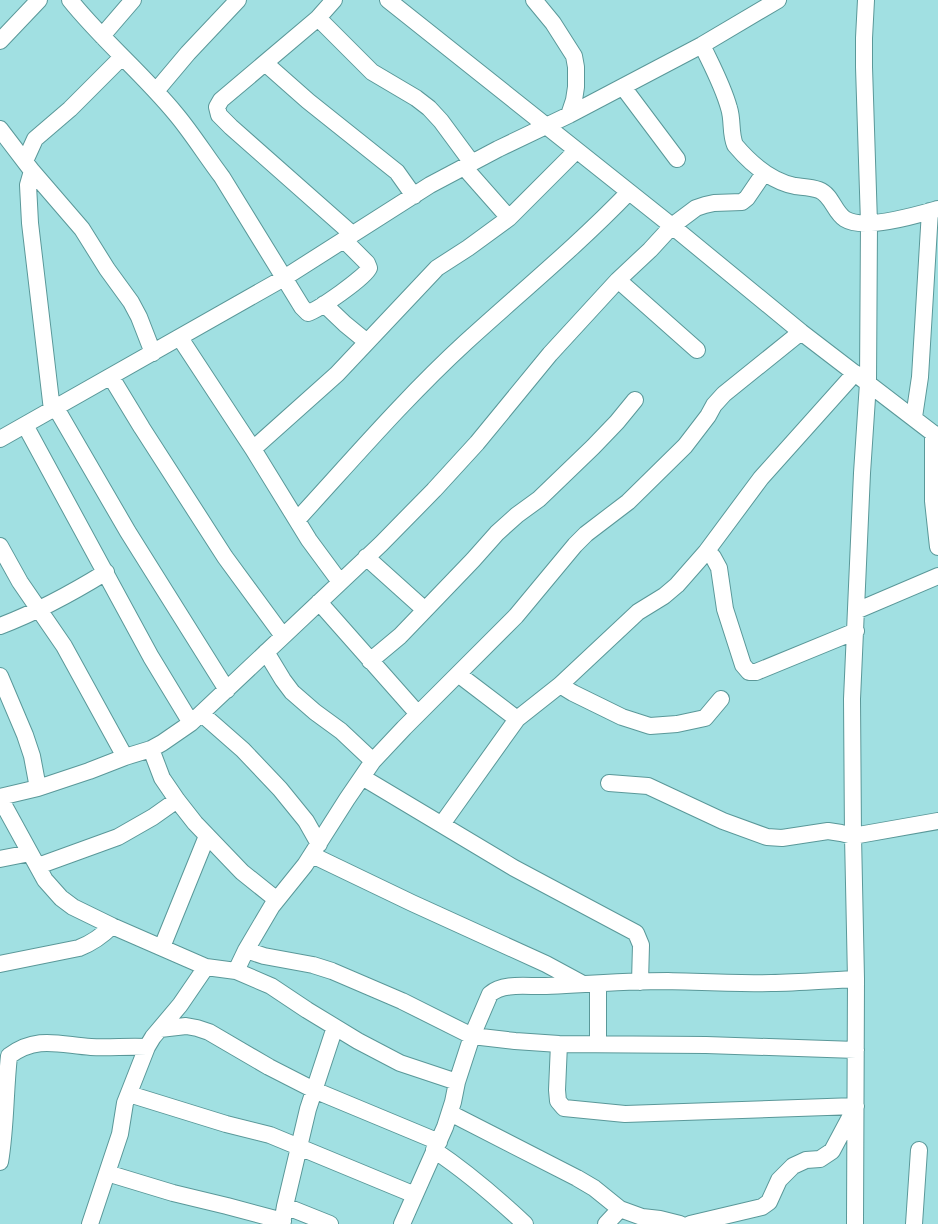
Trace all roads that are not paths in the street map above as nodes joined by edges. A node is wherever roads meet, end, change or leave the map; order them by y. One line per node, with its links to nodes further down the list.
1 (39, 0): 12 (street)
2 (70, 0): 11 (street)
3 (134, 0): 11 (street)
4 (238, 0): 17 (street)
5 (334, 0): 10 (street)
6 (388, 0): 19 (street)
7 (534, 0): 18 (street)
8 (778, 0): 13 (street)
9 (866, 0): 32 (street)
10 (318, 18): 15 (street); 25 (street)
11 (102, 36): 14 (street)
12 (1, 37)
13 (702, 45): 16 (street); 27 (street)
14 (122, 57): 17 (street); 21 (street)
15 (265, 64): 29 (street); 34 (street)
16 (623, 87): 18 (street); 24 (street)
17 (156, 91): 35 (street)
18 (569, 115): 19 (street)
19 (545, 125): 23 (street); 25 (street)
20 (0, 129): 22 (street)
21 (35, 139): 22 (street); 26 (street)
22 (10, 142): 26 (street)
23 (576, 151): 28 (street); 31 (street)
24 (677, 159)
25 (468, 165): 29 (street); 31 (street)
26 (29, 166): 42 (street); 47 (street)
27 (764, 173): 32 (street); 33 (street)
28 (629, 192): 33 (street); 53 (street)
29 (414, 196): 34 (street)
30 (934, 210): 32 (street); 48 (street)
31 (509, 218): 40 (street)
32 (869, 223): 45 (street)
33 (672, 226): 36 (street); 38 (street)
34 (348, 237): 35 (street); 37 (street)
35 (284, 278): 37 (street); 39 (street)
36 (618, 280): 41 (street); 57 (street)
37 (324, 304): 40 (street)
38 (801, 332): 43 (street); 70 (street)
39 (180, 338): 42 (street); 52 (street)
40 (367, 342): 52 (street)
41 (696, 350)
42 (153, 353): 44 (street)
43 (855, 373): 45 (street); 56 (street)
44 (111, 377): 47 (street); 67 (street)
45 (868, 383): 48 (street); 64 (street)
46 (635, 400): 63 (street)
47 (54, 409): 49 (street); 73 (street)
48 (914, 418): 50 (street)
49 (25, 425): 51 (street); 58 (street)
50 (936, 435): 55 (street)
51 (0, 439)
52 (253, 449): 53 (street)
53 (297, 520): 60 (street)
54 (0, 546): 62 (street)
55 (938, 547)
56 (706, 552): 66 (street); 72 (street)
57 (366, 557): 60 (street); 63 (street)
58 (106, 572): 62 (street); 76 (street)
59 (938, 576): 64 (street)
60 (340, 582): 61 (street)
61 (319, 602): 67 (street); 69 (street)
62 (39, 610): 65 (street); 79 (street)
63 (425, 610): 69 (street)
64 (856, 611): 66 (street)
65 (0, 626)
66 (856, 631): 89 (street)
67 (283, 636): 68 (street)
68 (266, 652): 73 (street); 80 (street)
69 (370, 662): 75 (street)
70 (458, 674): 75 (street); 77 (street)
71 (0, 676): 83 (street)
72 (560, 685): 74 (street); 77 (street)
73 (227, 690): 76 (street)
74 (722, 698)
75 (418, 714): 80 (street)
76 (197, 718): 78 (street); 90 (street)
77 (517, 719): 87 (street)
78 (151, 749): 79 (street); 85 (street)
79 (125, 757): 83 (street)
80 (373, 761): 81 (street)
81 (362, 777): 87 (street); 90 (street)
82 (608, 783): 89 (street)
83 (38, 788): 84 (street)
84 (0, 798): 92 (street)
85 (177, 800): 88 (street); 92 (street)
86 (938, 821): 89 (street)
87 (442, 824): 101 (street)
88 (207, 836): 93 (street); 95 (street)
89 (853, 836): 100 (street)
90 (315, 849): 93 (street); 102 (street)
91 (0, 859): 92 (street)
92 (34, 859): 94 (street)
93 (277, 900): 96 (street)
94 (112, 926): 95 (street); 97 (street)
95 (162, 947): 98 (street)
96 (246, 950): 99 (street); 105 (street)
97 (0, 964)
98 (206, 967): 99 (street); 104 (street)
99 (236, 971): 103 (street)
100 (856, 979): 101 (street); 109 (street)
101 (640, 982): 102 (street)
102 (591, 984): 105 (street); 107 (street)
103 (335, 1027): 111 (street); 112 (street)
104 (160, 1029): 108 (street); 112 (street)
105 (472, 1036): 106 (street); 111 (street)
106 (559, 1044): 107 (street); 114 (street)
107 (598, 1044): 109 (street)
108 (147, 1047): 110 (street); 113 (street)
109 (856, 1050): 114 (street)
110 (3, 1078): 119 (street)
111 (457, 1082): 115 (street)
112 (314, 1090): 116 (street); 117 (street)
113 (128, 1094): 117 (street); 120 (street)
114 (856, 1106): 131 (street); 132 (street)
115 (450, 1113): 116 (street); 122 (street)
116 (437, 1146): 121 (street); 128 (street)
117 (300, 1147): 121 (street); 123 (street)
118 (919, 1150): 133 (street)
119 (0, 1162)
120 (107, 1173): 123 (street); 125 (street)
121 (415, 1195): 127 (street)
122 (620, 1209): 124 (street); 129 (street)
123 (283, 1217): 126 (street)
124 (644, 1220): 130 (street)
125 (90, 1224)
126 (330, 1224)
127 (402, 1224)
128 (525, 1224)
129 (606, 1224)
130 (680, 1224)
131 (690, 1224)
132 (855, 1224)
133 (914, 1224)

